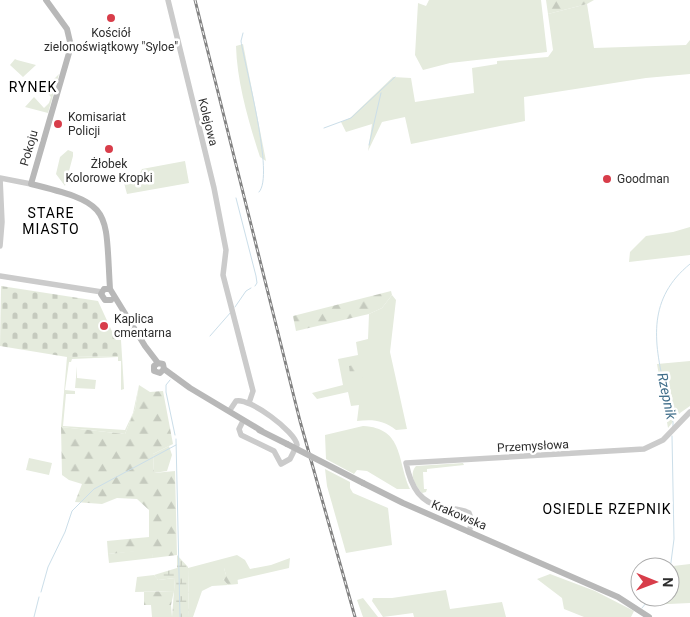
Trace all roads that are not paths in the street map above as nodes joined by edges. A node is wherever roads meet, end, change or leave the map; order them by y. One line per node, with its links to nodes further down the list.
1 (46, 0): 4 (main road, Pokoju)
2 (168, 0): 10 (street, Kolejowa)
3 (0, 178): 4 (street); 5 (street)
4 (31, 184): 7 (main road)
5 (0, 246)
6 (0, 276): 7 (street)
7 (105, 291): 8 (main road); 8 (main road)
8 (112, 298): 9 (main road, Krakowska)
9 (213, 402): 11 (main road, Krakowska); 13 (main road, Krakowska)
10 (249, 402): 11 (street); 13 (street)
11 (230, 410): 14 (main road, Krakowska)
12 (690, 412): 15 (street, Przemysłowa)
13 (243, 421): 14 (main road, Krakowska)
14 (262, 431): 15 (main road, Krakowska, bridge)
15 (469, 532): 16 (main road, Krakowska)
16 (647, 615)

